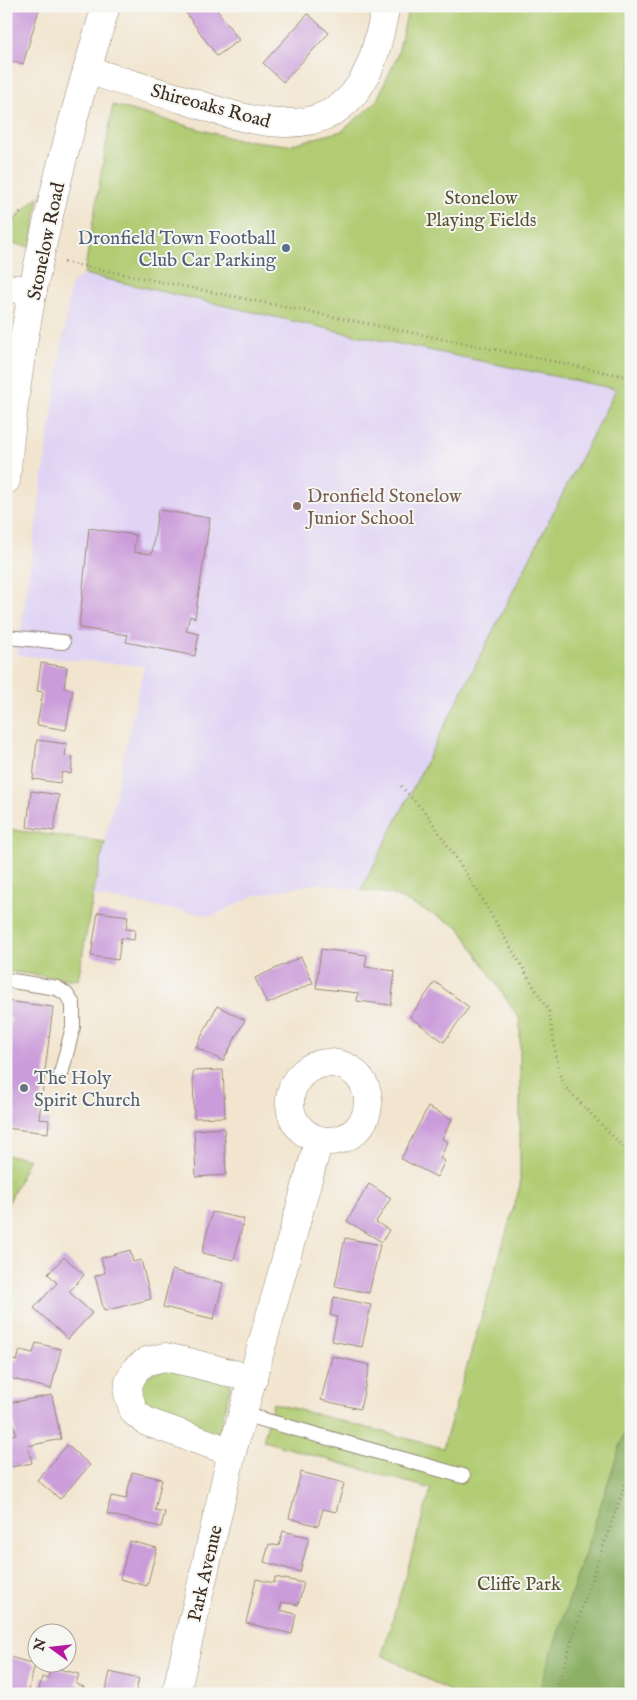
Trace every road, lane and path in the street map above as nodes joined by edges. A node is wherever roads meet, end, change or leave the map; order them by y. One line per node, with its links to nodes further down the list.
1 (106, 6): 3 (street, Stonelow Road)
2 (386, 6): 3 (street, Shireoaks Road)
3 (87, 70): 4 (street, Stonelow Road)
4 (40, 257): 6 (street, Stonelow Road); 7 (path)
5 (6, 288): 6 (street)
6 (33, 290): 8 (street, Stonelow Road)
7 (631, 379)
8 (8, 441): 9 (street, Stonelow Road)
9 (6, 480)
10 (6, 637): 11 (lane)
11 (63, 642)
12 (401, 786): 16 (path)
13 (6, 980): 14 (lane)
14 (60, 1074)
15 (318, 1140): 17 (street, Park Avenue)
16 (631, 1155)
17 (253, 1380): 18 (street, Park Avenue); 19 (street)
18 (243, 1414): 19 (street, Park Avenue); 21 (lane)
19 (232, 1452): 22 (street, Park Avenue)
20 (631, 1468): 23 (path)
21 (463, 1476)
22 (176, 1694)
23 (555, 1694)

